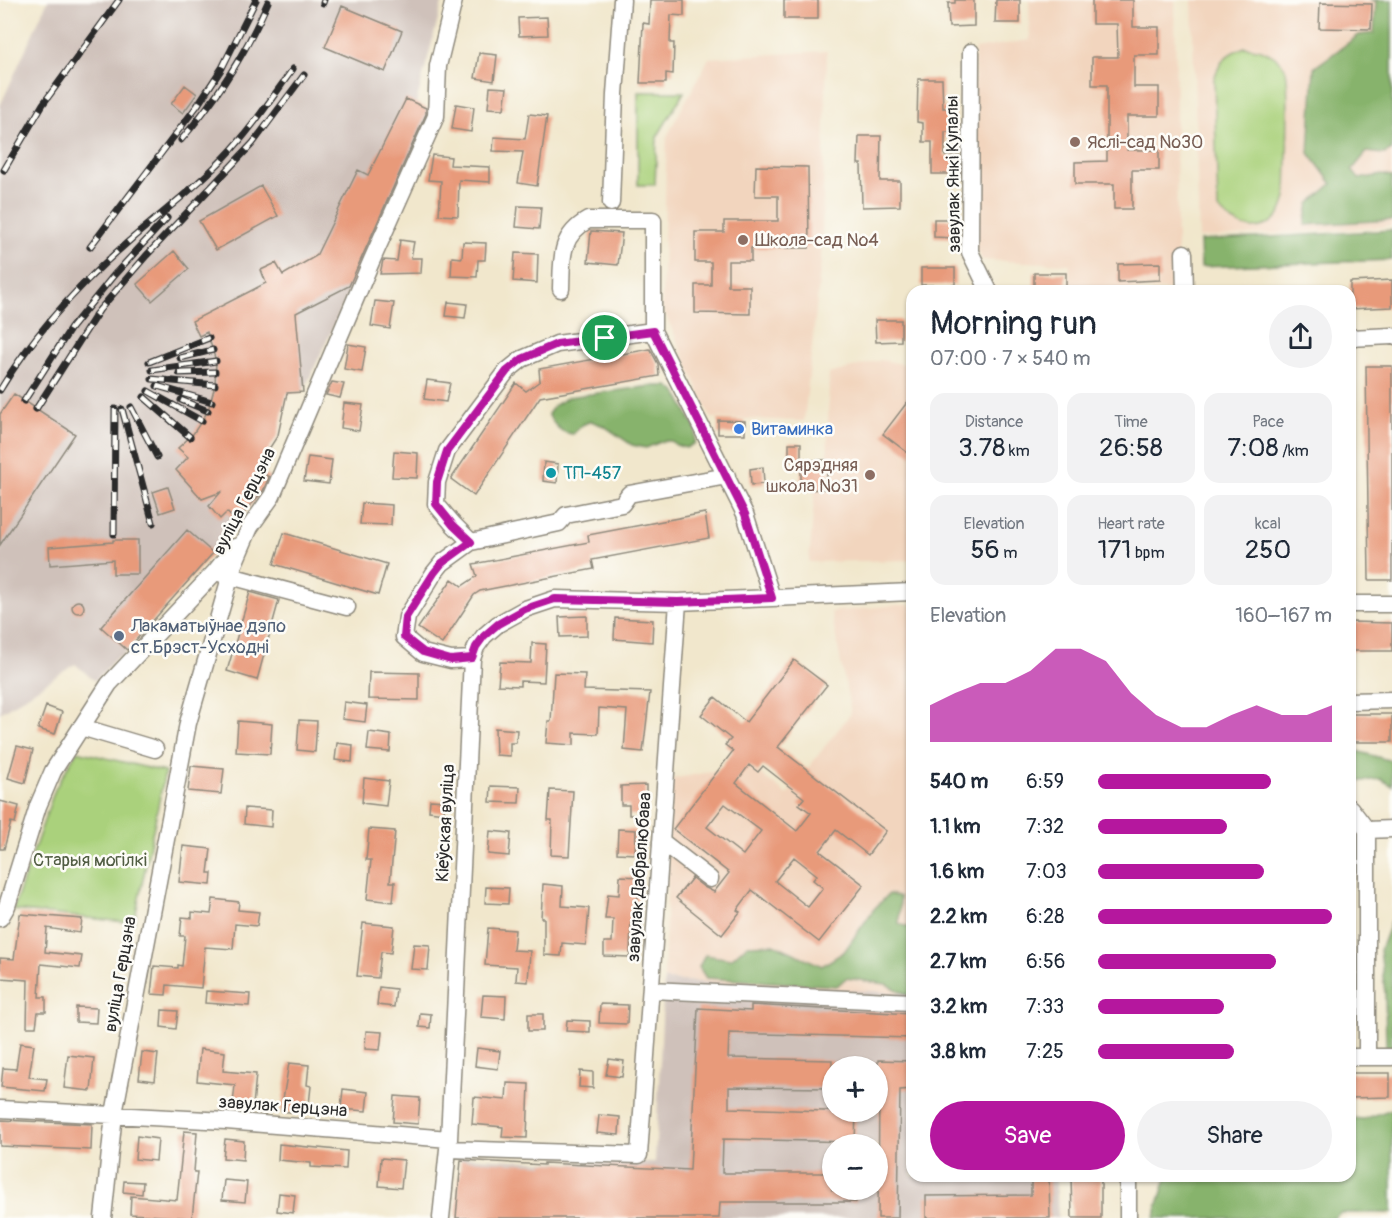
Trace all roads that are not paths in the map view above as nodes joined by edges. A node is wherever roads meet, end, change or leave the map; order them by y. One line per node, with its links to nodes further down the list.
1 (454, 0): 14 (street, вуліца Герцэна)
2 (622, 0): 4 (street)
3 (971, 52): 6 (street, завулак Янкі Купалы)
4 (611, 202)
5 (1184, 253): 7 (street)
6 (986, 285)
7 (1185, 285)
8 (561, 289): 9 (street)
9 (653, 331): 12 (street); 13 (street)
10 (1392, 336): 11 (street)
11 (1356, 338)
12 (727, 476): 13 (street); 16 (street)
13 (471, 542): 21 (street)
14 (222, 574): 20 (street); 24 (street); 38 (street, вуліца Герцэна)
15 (906, 592): 16 (street, Кіеўская вуліца)
16 (772, 598): 17 (street, Кіеўская вуліца)
17 (678, 602): 21 (street, Кіеўская вуліца); 29 (street, завулак Дабралюбава)
18 (1356, 604): 19 (street)
19 (1392, 604)
20 (347, 607)
21 (472, 658): 39 (street, Кіеўская вуліца)
22 (1392, 700): 23 (street)
23 (1356, 701)
24 (81, 727): 25 (street); 31 (street)
25 (155, 750)
26 (1356, 816): 28 (street)
27 (1392, 829): 28 (street)
28 (1367, 830): 35 (street)
29 (661, 841): 30 (street); 32 (street, завулак Дабралюбава)
30 (710, 879)
31 (0, 918)
32 (651, 990): 33 (street); 40 (street, завулак Дабралюбава)
33 (906, 1002)
34 (1356, 1057): 35 (street)
35 (1367, 1057): 36 (street)
36 (1392, 1057)
37 (0, 1109): 38 (street, завулак Герцэна)
38 (114, 1114): 39 (street, завулак Герцэна); 42 (street, вуліца Герцэна)
39 (449, 1144): 40 (street, завулак Герцэна); 43 (street, Кіеўская вуліца)
40 (639, 1155)
41 (1128, 1182): 44 (street)
42 (103, 1218)
43 (441, 1218)
44 (1128, 1218)

